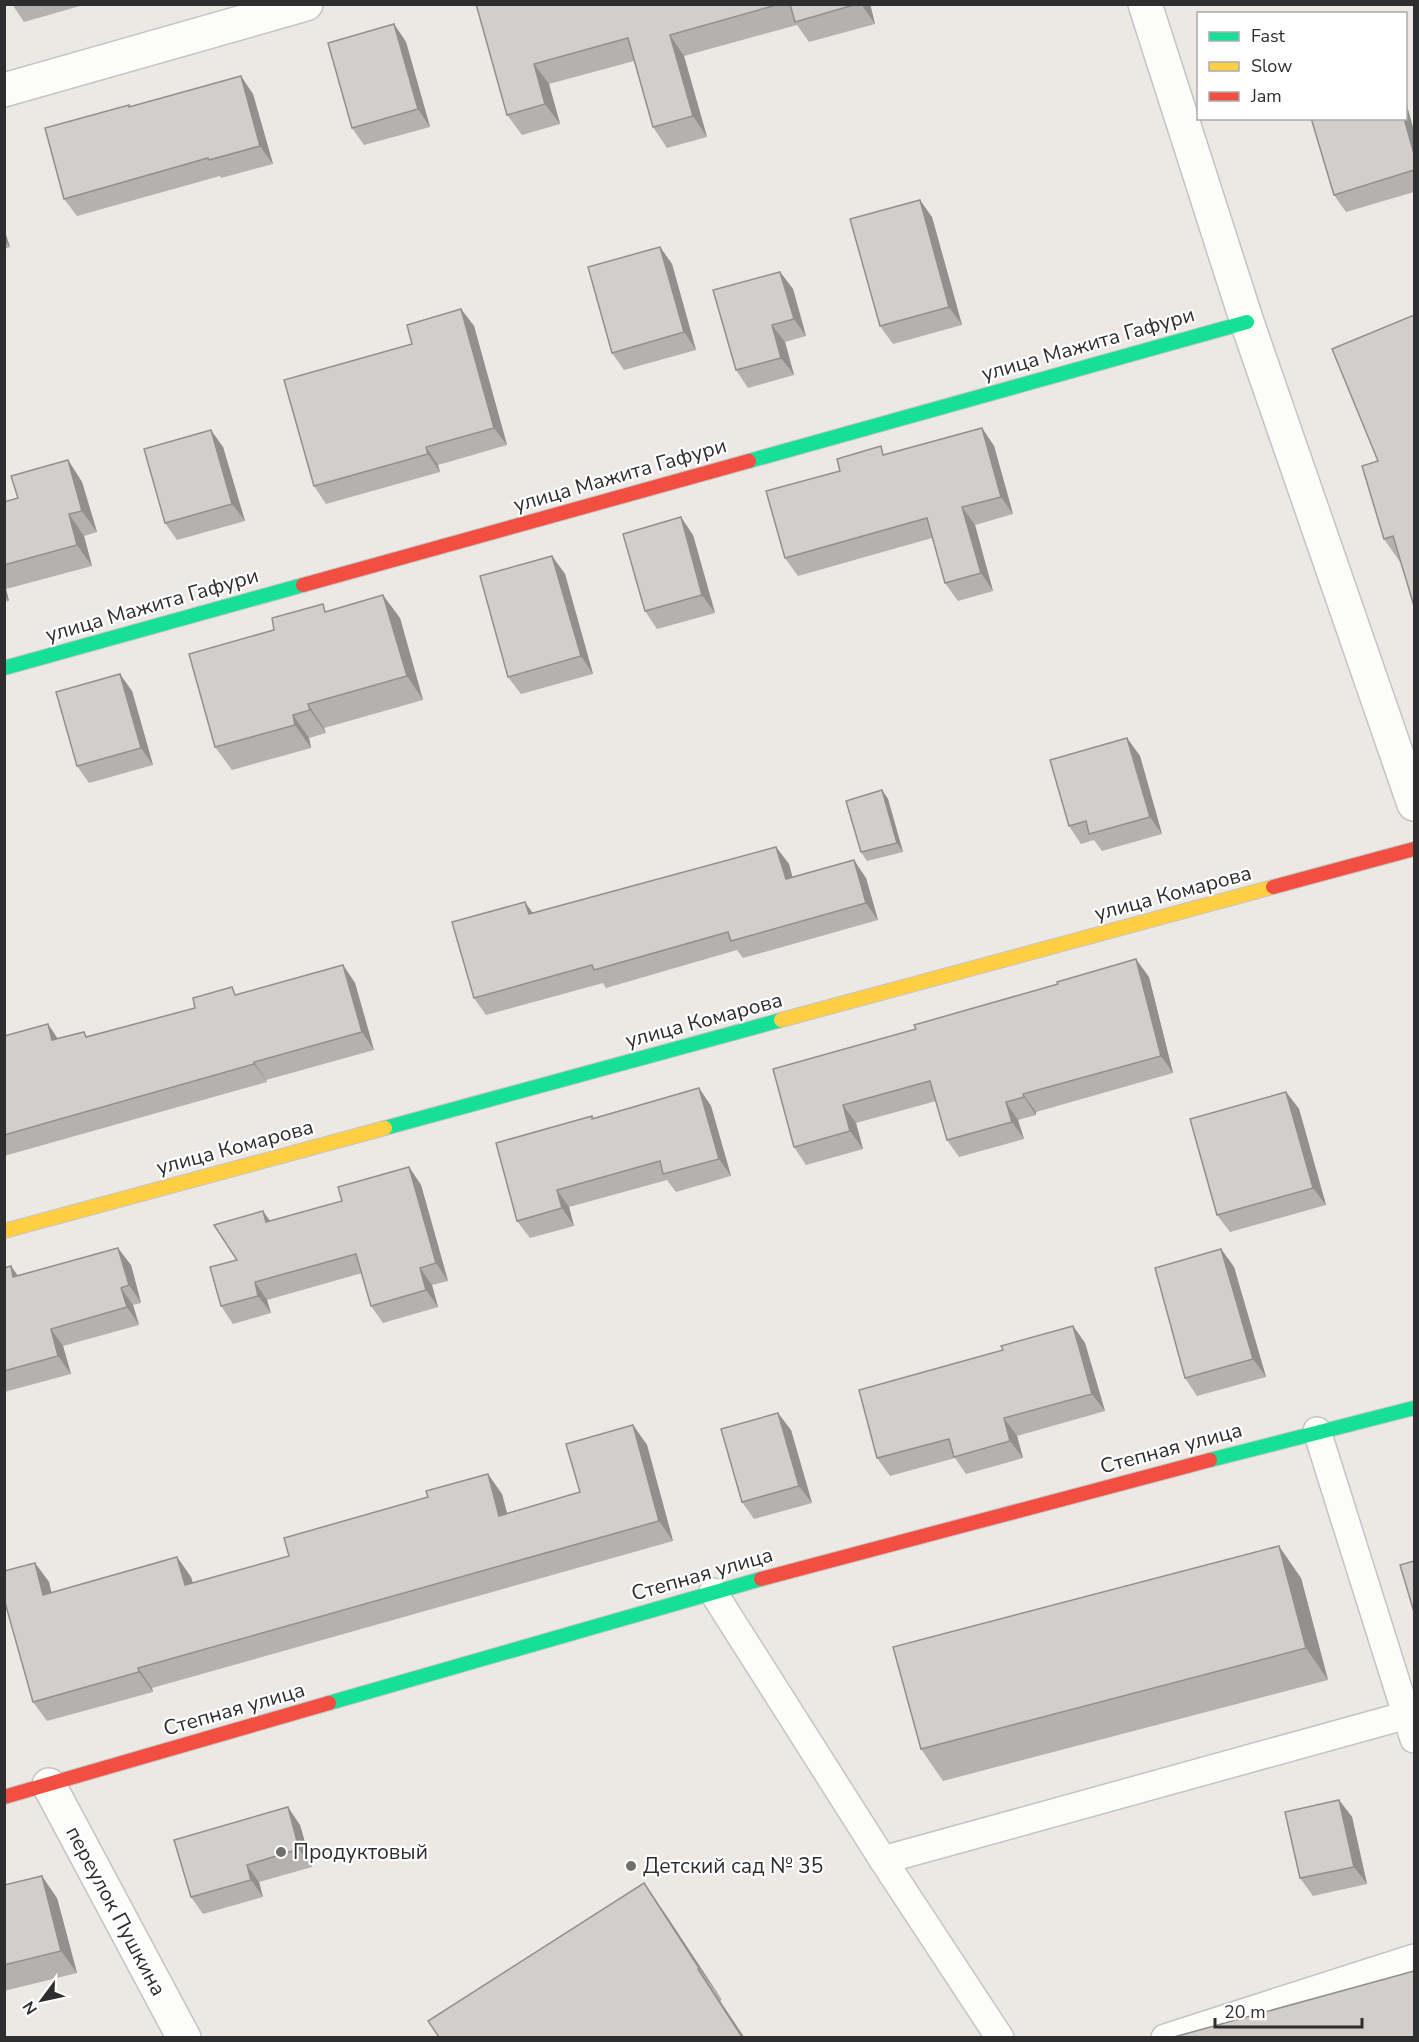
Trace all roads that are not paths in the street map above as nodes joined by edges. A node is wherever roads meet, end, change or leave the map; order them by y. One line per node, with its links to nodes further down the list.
1 (306, 4): 3 (street)
2 (1145, 4): 4 (street)
3 (4, 90)
4 (1247, 322): 5 (street, улица Мажита Гафури); 6 (street)
5 (4, 668)
6 (1414, 804)
7 (1414, 849): 8 (street, улица Комарова)
8 (4, 1231)
9 (1414, 1408): 10 (street, Степная улица)
10 (1317, 1431): 11 (street, Степная улица); 12 (lane)
11 (713, 1592): 13 (street, Степная улица); 15 (lane)
12 (1411, 1727): 15 (lane)
13 (49, 1785): 14 (street, Степная улица); 17 (street, переулок Пушкина)
14 (4, 1797)
15 (884, 1860): 18 (lane)
16 (1414, 1958): 19 (lane)
17 (184, 2037)
18 (1000, 2037)
19 (1165, 2037)

